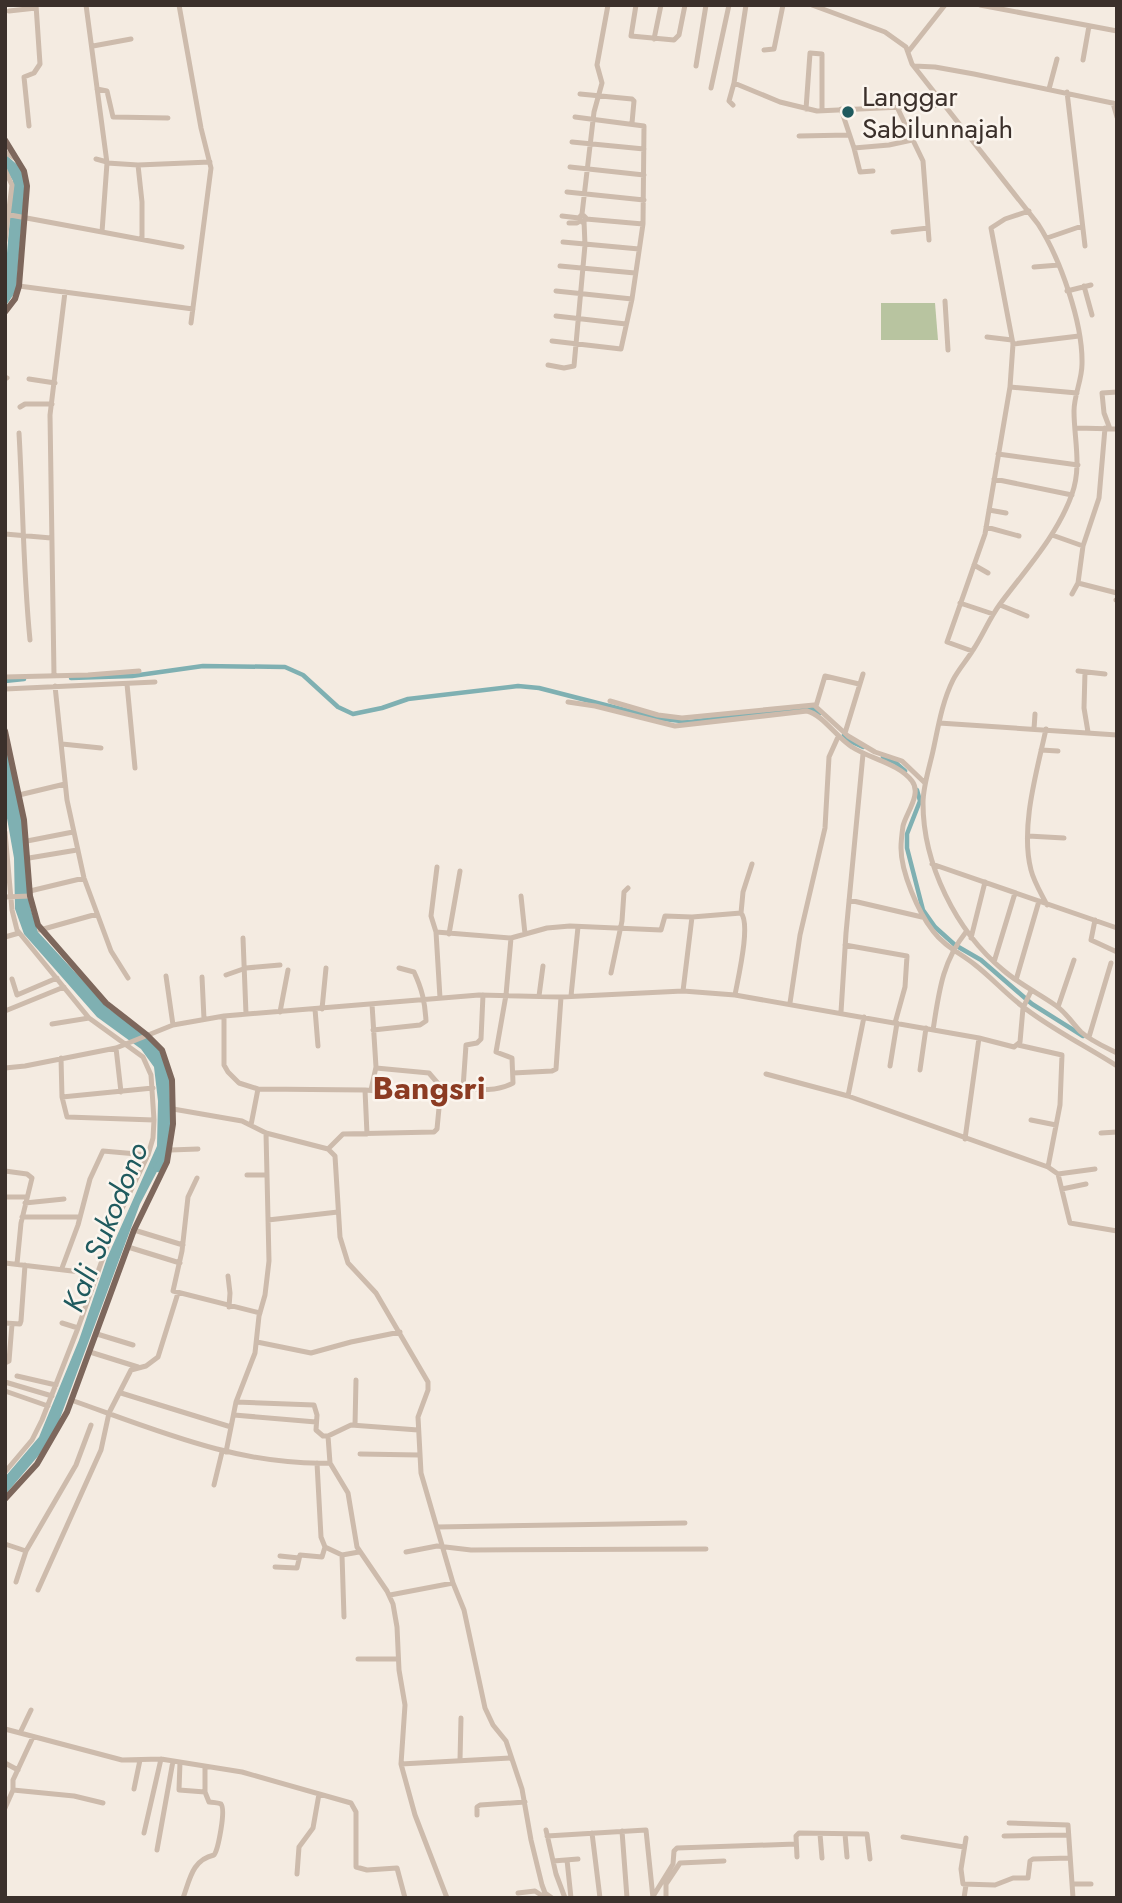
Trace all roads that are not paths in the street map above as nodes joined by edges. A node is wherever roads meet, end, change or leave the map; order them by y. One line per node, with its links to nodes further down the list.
1 (86, 5): 21 (street)
2 (180, 5): 59 (street)
3 (608, 5): 34 (street)
4 (636, 5): 20 (street)
5 (661, 5): 20 (street)
6 (685, 5): 20 (street)
7 (706, 5): 26 (street)
8 (729, 5): 29 (street)
9 (746, 5): 28 (street)
10 (783, 5): 22 (street)
11 (812, 5): 23 (street)
12 (945, 5): 23 (street)
13 (980, 5): 15 (street)
14 (36, 6): 16 (street); 47 (street)
15 (1000, 7): 17 (street)
16 (9, 11)
17 (1089, 26): 18 (street); 25 (street)
18 (1117, 31)
19 (131, 38): 21 (street)
20 (654, 39)
21 (93, 46): 30 (street)
22 (764, 50)
23 (909, 55): 27 (street)
24 (1057, 60): 31 (street)
25 (1083, 60)
26 (696, 66)
27 (914, 66): 31 (street); 37 (street)
28 (734, 83): 36 (street); 40 (street)
29 (711, 88)
30 (97, 89): 44 (street); 60 (street)
31 (1049, 89): 32 (street)
32 (1068, 92): 35 (street); 78 (street)
33 (580, 94): 34 (street)
34 (597, 95): 45 (street); 46 (street)
35 (1115, 104): 43 (street)
36 (733, 105)
37 (945, 105): 38 (street); 71 (street)
38 (897, 107): 39 (street); 51 (street)
39 (841, 108): 41 (street); 48 (street)
40 (806, 109): 41 (street); 41 (street)
41 (822, 110)
42 (576, 117): 45 (street)
43 (1117, 117)
44 (169, 118)
45 (593, 120): 46 (street); 53 (street)
46 (632, 124): 55 (street)
47 (29, 126)
48 (849, 135): 49 (street); 54 (street)
49 (799, 136)
50 (5, 140): 57 (main road)
51 (912, 140): 54 (street); 79 (street)
52 (572, 142): 53 (street)
53 (590, 145): 55 (street); 63 (street)
54 (855, 148): 65 (street)
55 (644, 149): 66 (street)
56 (5, 152): 57 (street)
57 (15, 158): 74 (main road)
58 (96, 159): 60 (street)
59 (210, 162): 61 (street); 103 (street)
60 (107, 163): 61 (street); 80 (street)
61 (138, 165): 82 (street)
62 (570, 167): 63 (street)
63 (587, 169): 66 (street); 69 (street)
64 (5, 170): 67 (street)
65 (873, 171)
66 (644, 175): 70 (street)
67 (8, 190): 72 (street)
68 (567, 192): 69 (street)
69 (585, 193): 70 (street); 75 (street)
70 (644, 200): 77 (street)
71 (1029, 211): 83 (street); 113 (street)
72 (8, 215): 74 (street); 85 (street)
73 (562, 216): 75 (street)
74 (24, 218): 80 (street); 96 (main road)
75 (582, 219): 76 (street); 77 (street); 87 (street)
76 (569, 223)
77 (643, 224): 90 (street)
78 (1082, 226): 83 (street); 88 (street)
79 (928, 228): 81 (street); 84 (street)
80 (102, 232): 82 (street)
81 (893, 232)
82 (142, 238): 89 (street)
83 (1047, 238): 91 (street)
84 (929, 240)
85 (5, 241)
86 (563, 242): 87 (street)
87 (585, 245): 90 (street); 94 (street)
88 (1085, 246)
89 (182, 247)
90 (639, 249): 95 (street)
91 (1059, 265): 93 (street); 98 (street)
92 (560, 266): 94 (street)
93 (1034, 267)
94 (582, 269): 95 (street); 100 (street)
95 (635, 273): 101 (street)
96 (19, 286): 99 (street); 104 (main road)
97 (556, 291): 100 (street)
98 (1067, 291): 105 (street); 110 (street)
99 (65, 292): 103 (street); 118 (street)
100 (580, 294): 101 (street); 107 (street)
101 (632, 299): 109 (street)
102 (945, 301): 115 (street)
103 (193, 309): 108 (street)
104 (5, 312)
105 (1092, 315)
106 (556, 316): 107 (street)
107 (577, 319): 109 (street); 114 (street)
108 (191, 323)
109 (626, 324): 114 (street)
110 (1079, 336): 113 (street); 121 (street)
111 (987, 337): 113 (street)
112 (552, 341): 114 (street)
113 (1013, 342): 119 (street)
114 (575, 344): 116 (street)
115 (948, 350)
116 (548, 365)
117 (29, 379): 118 (street)
118 (55, 383): 122 (street)
119 (1010, 387): 121 (street); 127 (street)
120 (1117, 392): 125 (street)
121 (1077, 393): 124 (street)
122 (52, 404): 123 (street); 138 (street)
123 (20, 407)
124 (1076, 428): 125 (street); 128 (street)
125 (1111, 429): 139 (street)
126 (19, 433): 135 (street)
127 (998, 454): 128 (street); 129 (street)
128 (1078, 465): 130 (street)
129 (995, 480): 130 (street); 131 (street)
130 (1072, 495): 136 (street)
131 (989, 510): 132 (street); 133 (street)
132 (1006, 513)
133 (986, 527): 137 (street); 140 (street)
134 (5, 534): 135 (street)
135 (25, 535): 138 (street); 149 (street)
136 (1052, 535): 139 (street); 146 (street)
137 (1019, 536)
138 (51, 538): 154 (street)
139 (1083, 546): 142 (street)
140 (974, 565): 141 (street); 145 (street)
141 (988, 573)
142 (1078, 583): 143 (street); 144 (street)
143 (1072, 594)
144 (1116, 598)
145 (960, 603): 147 (street); 150 (street)
146 (1000, 605): 147 (street); 148 (street)
147 (993, 614): 150 (street)
148 (1027, 616)
149 (30, 640)
150 (971, 653): 165 (street)
151 (139, 671): 154 (street)
152 (863, 674): 158 (street)
153 (1105, 674): 169 (street)
154 (54, 675): 155 (street)
155 (5, 677)
156 (155, 682): 157 (street)
157 (127, 684): 159 (street); 178 (street)
158 (859, 684): 163 (street); 170 (street)
159 (55, 686): 160 (street); 173 (street)
160 (5, 689)
161 (610, 701): 163 (street)
162 (568, 702): 172 (street)
163 (816, 706): 170 (street)
164 (1035, 714): 166 (street)
165 (939, 723): 166 (street); 179 (street)
166 (1034, 729): 167 (street)
167 (1046, 729): 169 (street); 176 (street)
168 (5, 731): 181 (main road)
169 (1088, 732): 171 (street)
170 (845, 733): 175 (street)
171 (1117, 735)
172 (838, 737): 175 (street); 254 (street)
173 (62, 744): 174 (street); 180 (street)
174 (101, 748)
175 (864, 750): 179 (street); 202 (street); 207 (street)
176 (1041, 750): 177 (street); 184 (street)
177 (1058, 751)
178 (135, 768)
179 (925, 783): 191 (street)
180 (65, 784): 181 (street); 183 (street)
181 (19, 794): 186 (main road)
182 (5, 832): 187 (street)
183 (73, 832): 186 (street); 188 (street)
184 (1028, 836): 185 (street); 204 (street)
185 (1064, 838)
186 (27, 841): 189 (main road)
187 (7, 845): 194 (street)
188 (78, 850): 189 (street); 195 (street)
189 (29, 858): 199 (main road)
190 (752, 863): 205 (street)
191 (932, 864): 196 (street); 215 (street)
192 (437, 867): 214 (street)
193 (460, 871): 218 (street)
194 (7, 876): 201 (street)
195 (84, 878): 199 (street); 206 (street)
196 (985, 882): 198 (street); 222 (street)
197 (628, 888): 211 (street)
198 (1015, 892): 203 (street); 227 (street)
199 (30, 894): 201 (street); 213 (main road)
200 (521, 896): 217 (street)
201 (10, 897): 216 (street)
202 (849, 900): 207 (street); 223 (street)
203 (1039, 901): 204 (street); 242 (street)
204 (1047, 905): 209 (street)
205 (741, 913): 208 (street); 249 (street)
206 (97, 914): 213 (street); 240 (street)
207 (922, 917): 224 (street)
208 (692, 918): 211 (street); 244 (street)
209 (1095, 920): 212 (street); 225 (street)
210 (578, 927): 211 (street); 217 (street); 248 (street)
211 (620, 929): 235 (street)
212 (1117, 929)
213 (40, 930): 272 (main road)
214 (436, 932): 218 (street); 252 (street)
215 (967, 932): 222 (street); 224 (street)
216 (19, 933): 219 (street); 239 (street)
217 (525, 933): 221 (street)
218 (449, 934): 221 (street)
219 (5, 937)
220 (243, 938): 231 (street)
221 (511, 938): 247 (street)
222 (971, 938): 227 (street)
223 (845, 945): 261 (street); 267 (street)
224 (954, 947): 256 (street); 270 (street)
225 (1117, 952)
226 (1074, 960): 257 (street)
227 (994, 962): 242 (street)
228 (1111, 963): 274 (street)
229 (280, 965): 231 (street)
230 (543, 966): 250 (street)
231 (246, 968): 236 (street); 262 (street)
232 (326, 968): 258 (street)
233 (399, 968): 253 (street)
234 (288, 970): 260 (street)
235 (611, 973)
236 (226, 975)
237 (166, 976): 269 (street)
238 (202, 977): 266 (street)
239 (57, 978): 241 (street); 243 (street)
240 (128, 978)
241 (12, 979)
242 (1016, 980): 245 (street)
243 (64, 987): 259 (street); 265 (street)
244 (683, 991): 248 (street); 249 (street)
245 (1031, 991): 256 (street); 257 (street)
246 (483, 995): 247 (street); 252 (street); 290 (street)
247 (506, 995): 250 (street); 286 (street)
248 (571, 995): 251 (street)
249 (735, 995): 254 (street)
250 (539, 996): 251 (street)
251 (561, 997): 286 (street)
252 (440, 998): 253 (street)
253 (425, 1000): 255 (street); 271 (street)
254 (790, 1003): 261 (street)
255 (372, 1004): 258 (street); 271 (street)
256 (1025, 1004): 274 (street); 276 (street)
257 (1058, 1006): 274 (street)
258 (318, 1009): 260 (street); 277 (street)
259 (5, 1012)
260 (280, 1012): 262 (street)
261 (841, 1013): 264 (street)
262 (246, 1014): 263 (street)
263 (224, 1016): 266 (street); 291 (street)
264 (864, 1017): 267 (street); 295 (street)
265 (89, 1018): 268 (street); 275 (street)
266 (204, 1019): 269 (street)
267 (896, 1023): 270 (street); 281 (street)
268 (52, 1024)
269 (173, 1025): 272 (street)
270 (929, 1029): 273 (street); 285 (street)
271 (373, 1030): 284 (street)
272 (147, 1035): 275 (street); 297 (main road)
273 (979, 1038): 276 (street); 306 (street)
274 (1085, 1040): 279 (street); 282 (street)
275 (130, 1044): 278 (street); 289 (street)
276 (1018, 1045): 301 (street)
277 (318, 1046)
278 (116, 1048): 280 (street); 293 (street)
279 (1117, 1053)
280 (61, 1058): 283 (street); 296 (street)
281 (890, 1066)
282 (1117, 1066)
283 (5, 1068)
284 (376, 1068): 288 (street); 292 (street)
285 (920, 1070)
286 (513, 1073): 290 (street)
287 (766, 1074): 295 (street)
288 (441, 1087): 290 (street); 305 (street)
289 (153, 1088): 293 (street); 298 (street)
290 (463, 1088)
291 (258, 1089): 292 (street); 300 (street)
292 (368, 1090): 294 (street); 305 (street)
293 (121, 1092): 296 (street)
294 (415, 1094)
295 (848, 1096): 306 (street)
296 (62, 1097): 298 (street)
297 (173, 1109): 300 (street); 309 (main road)
298 (154, 1121): 310 (street)
299 (1031, 1121): 301 (street)
300 (251, 1125): 303 (street)
301 (1056, 1125): 311 (street)
302 (1117, 1132): 304 (street)
303 (266, 1133): 308 (street); 316 (street)
304 (1101, 1133)
305 (367, 1134): 308 (street)
306 (965, 1139): 311 (street)
307 (198, 1149): 309 (street)
308 (328, 1149): 323 (street)
309 (170, 1150): 327 (main road)
310 (148, 1154): 325 (street); 336 (street)
311 (1048, 1167): 314 (street)
312 (1095, 1169): 314 (street)
313 (5, 1171): 322 (street)
314 (1058, 1174): 319 (street)
315 (247, 1175): 316 (street)
316 (266, 1175): 326 (street)
317 (197, 1178): 329 (street)
318 (1086, 1184): 319 (street)
319 (1062, 1189): 328 (street)
320 (5, 1197): 322 (street)
321 (64, 1199): 322 (street)
322 (26, 1200): 324 (street)
323 (338, 1212): 326 (street); 344 (street)
324 (22, 1217): 325 (street); 333 (street)
325 (80, 1217): 335 (street)
326 (268, 1220): 340 (street)
327 (134, 1230): 329 (street); 330 (main road)
328 (1117, 1231)
329 (183, 1245): 332 (street)
330 (128, 1247): 332 (street); 345 (main road)
331 (5, 1263): 333 (street)
332 (180, 1263): 338 (street)
333 (17, 1265): 334 (street)
334 (25, 1265): 335 (street); 341 (street)
335 (62, 1268): 336 (street)
336 (97, 1274): 343 (street)
337 (228, 1276): 339 (street)
338 (178, 1293): 339 (street); 350 (street)
339 (229, 1307): 340 (street)
340 (260, 1313): 346 (street)
341 (9, 1323): 349 (street)
342 (62, 1323): 343 (street)
343 (78, 1328): 354 (street)
344 (400, 1332): 346 (street); 367 (street)
345 (97, 1334): 347 (street); 348 (main road)
346 (257, 1342): 359 (street)
347 (133, 1345)
348 (90, 1352): 350 (street); 358 (main road)
349 (5, 1363)
350 (141, 1368): 356 (street)
351 (17, 1376): 354 (street)
352 (356, 1380): 365 (street)
353 (5, 1382): 357 (street)
354 (56, 1385): 357 (street)
355 (5, 1391): 360 (street)
356 (121, 1393): 361 (street); 366 (street)
357 (52, 1395): 360 (street)
358 (71, 1400): 361 (street); 376 (main road)
359 (236, 1402): 362 (street); 363 (street)
360 (48, 1406): 374 (street)
361 (109, 1413): 369 (street); 392 (street)
362 (234, 1415): 363 (street); 366 (street)
363 (316, 1422): 368 (street)
364 (92, 1425): 383 (street)
365 (355, 1425): 367 (street); 368 (street)
366 (231, 1427): 369 (street)
367 (418, 1430): 371 (street)
368 (328, 1436): 373 (street)
369 (224, 1452): 372 (street); 375 (street)
370 (360, 1454): 371 (street)
371 (419, 1455): 378 (street)
372 (317, 1463): 373 (street); 380 (street)
373 (330, 1463): 384 (street)
374 (5, 1472)
375 (214, 1485)
376 (5, 1499)
377 (685, 1522): 378 (street)
378 (437, 1527): 381 (street)
379 (5, 1544): 383 (street)
380 (325, 1547): 386 (street); 388 (street)
381 (444, 1548): 382 (street); 385 (street); 391 (street)
382 (706, 1549)
383 (26, 1551): 390 (street)
384 (359, 1552): 386 (street); 393 (street)
385 (407, 1552)
386 (342, 1555): 394 (street)
387 (280, 1556): 388 (street)
388 (299, 1558): 389 (street)
389 (275, 1567)
390 (16, 1582)
391 (453, 1583): 393 (street); 402 (street)
392 (38, 1590)
393 (390, 1595): 396 (street)
394 (344, 1617)
395 (358, 1659): 396 (street)
396 (398, 1659): 409 (street)
397 (31, 1710): 400 (street)
398 (461, 1718): 405 (street)
399 (5, 1729): 400 (street)
400 (20, 1734): 401 (street)
401 (33, 1737): 404 (street); 411 (street)
402 (511, 1758): 405 (street); 417 (street)
403 (161, 1759): 404 (street); 406 (street); 423 (street)
404 (139, 1760): 413 (street)
405 (460, 1760): 409 (street)
406 (173, 1761): 407 (street); 433 (street)
407 (180, 1762): 410 (street); 414 (street)
408 (5, 1763): 411 (street)
409 (401, 1764): 451 (street)
410 (205, 1766): 414 (street); 415 (street)
411 (18, 1770): 412 (street)
412 (13, 1790): 416 (street); 418 (street)
413 (134, 1790)
414 (205, 1792): 449 (street)
415 (319, 1794): 443 (street); 450 (street)
416 (7, 1797): 419 (street)
417 (525, 1802): 420 (street); 448 (street)
418 (103, 1803)
419 (5, 1808)
420 (477, 1815)
421 (1009, 1823): 427 (street)
422 (622, 1831): 424 (street); 455 (street); 456 (street)
423 (144, 1833)
424 (592, 1833): 441 (street); 454 (street)
425 (820, 1834): 426 (street); 431 (street); 436 (street)
426 (845, 1834): 435 (street); 439 (street)
427 (1068, 1835): 428 (street); 437 (street)
428 (1004, 1836)
429 (903, 1837): 432 (street)
430 (967, 1838): 432 (street)
431 (796, 1844): 434 (street); 456 (street)
432 (964, 1847): 446 (street)
433 (158, 1850)
434 (797, 1857)
435 (847, 1857)
436 (822, 1858)
437 (1070, 1858): 444 (street); 446 (street)
438 (578, 1859): 440 (street)
439 (870, 1859)
440 (566, 1860): 441 (street); 453 (street)
441 (553, 1861): 452 (street)
442 (724, 1861): 457 (street)
443 (297, 1874)
444 (1072, 1884): 445 (street); 459 (street)
445 (1091, 1884)
446 (966, 1885): 458 (street)
447 (518, 1896): 448 (street)
448 (549, 1896)
449 (183, 1898)
450 (405, 1898)
451 (447, 1898)
452 (565, 1898)
453 (571, 1898)
454 (600, 1898)
455 (627, 1898)
456 (652, 1898)
457 (666, 1898)
458 (964, 1898)
459 (1073, 1898)

